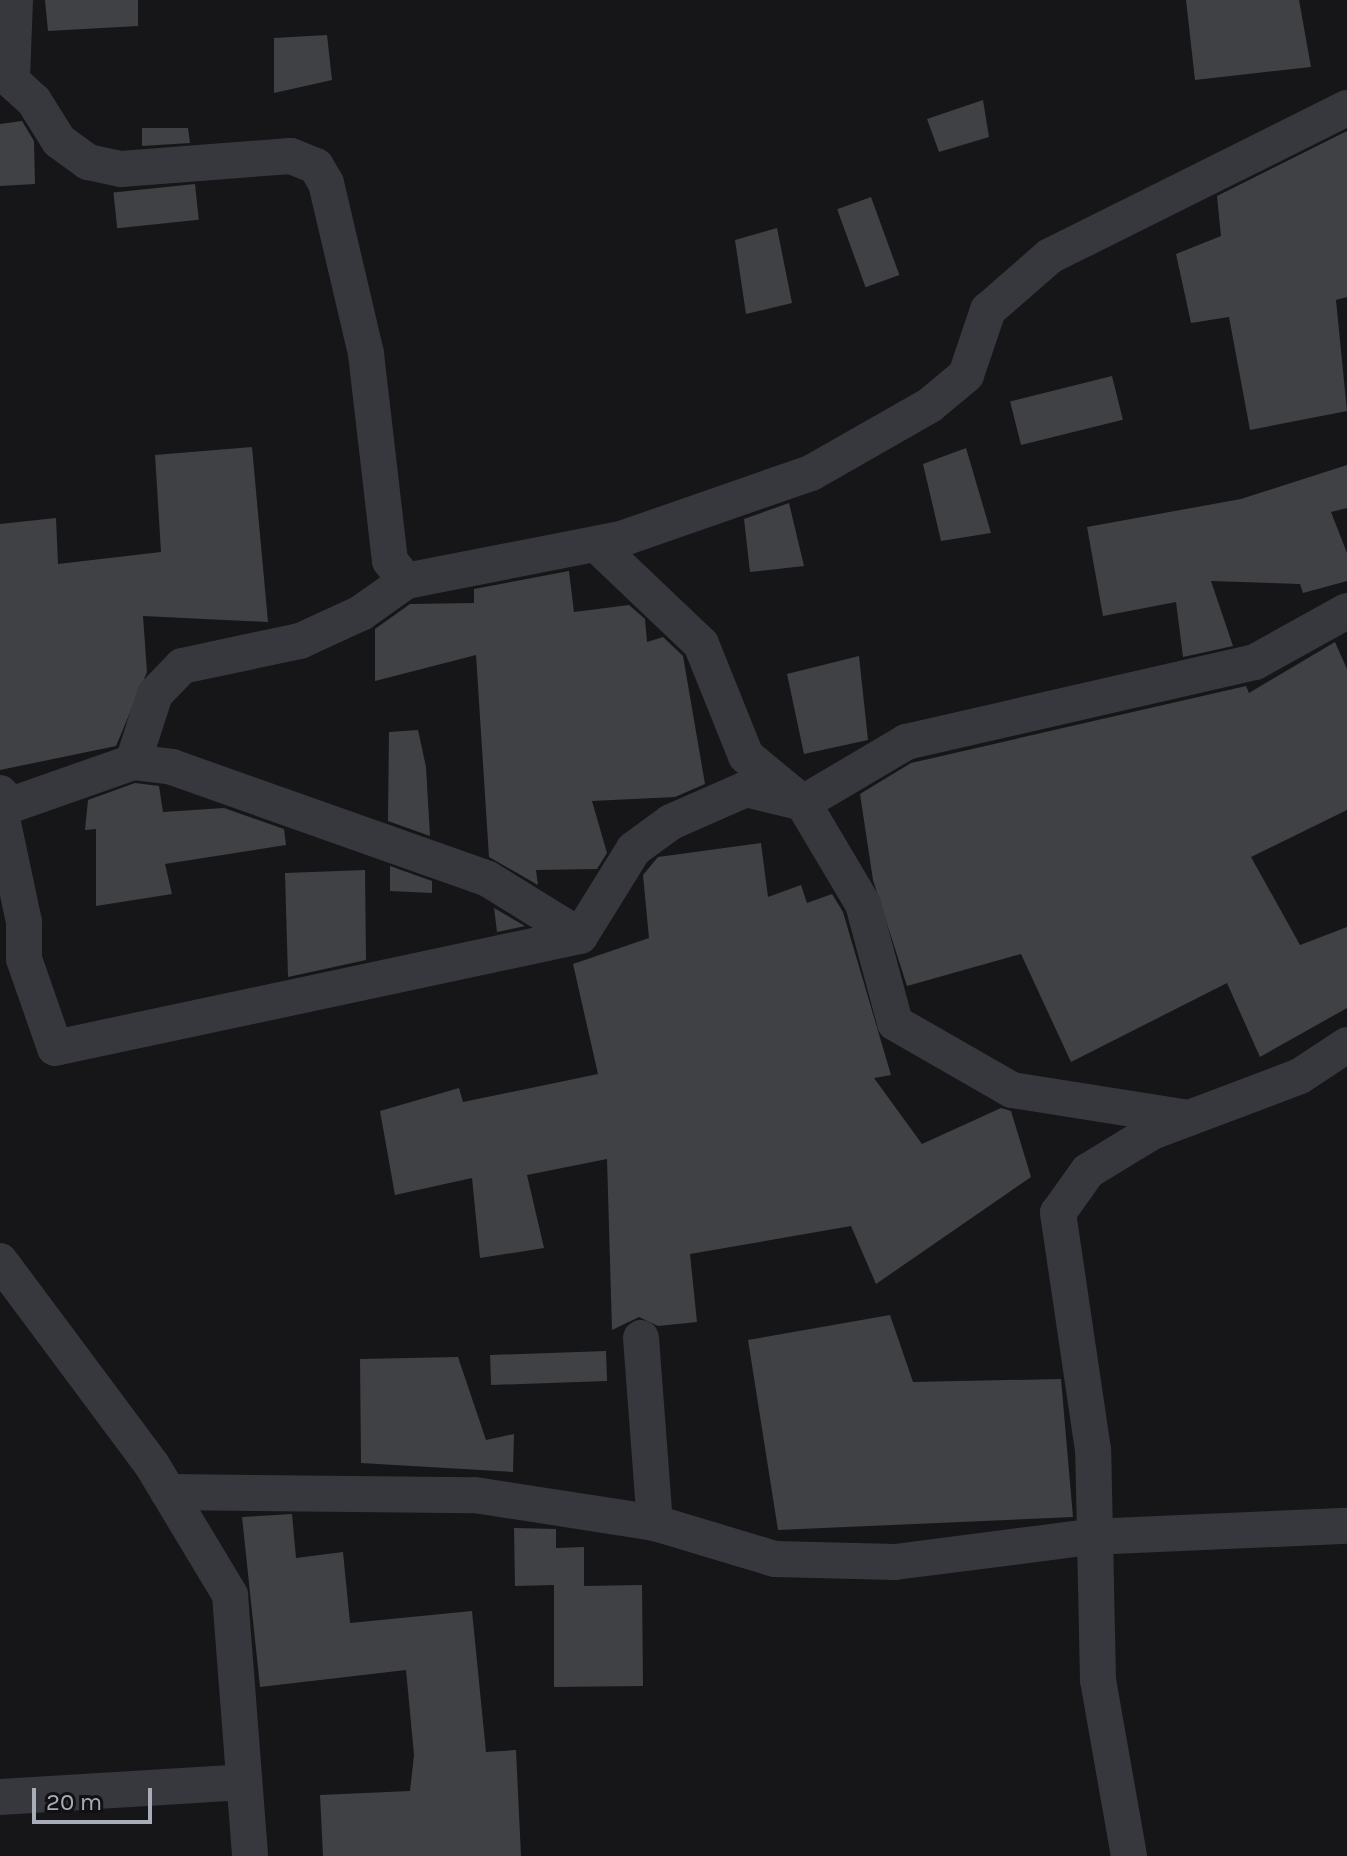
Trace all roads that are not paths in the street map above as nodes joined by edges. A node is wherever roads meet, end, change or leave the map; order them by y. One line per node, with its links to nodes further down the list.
1 (15, 0): 2 (street)
2 (6, 74): 5 (street)
3 (1347, 108): 4 (street)
4 (597, 545): 5 (street); 9 (street)
5 (406, 581): 7 (street)
6 (1347, 611): 9 (street)
7 (133, 762): 8 (street); 11 (street)
8 (0, 793)
9 (803, 803): 11 (street); 13 (street)
10 (0, 809): 11 (street)
11 (580, 936)
12 (1347, 1045): 13 (street)
13 (1189, 1118): 19 (street)
14 (0, 1261): 16 (street)
15 (641, 1338): 17 (street)
16 (168, 1492): 17 (street); 20 (street)
17 (655, 1523): 19 (street)
18 (1347, 1526): 19 (street)
19 (1090, 1537): 23 (street)
20 (244, 1782): 21 (street); 22 (street)
21 (0, 1797)
22 (250, 1856)
23 (1129, 1856)

